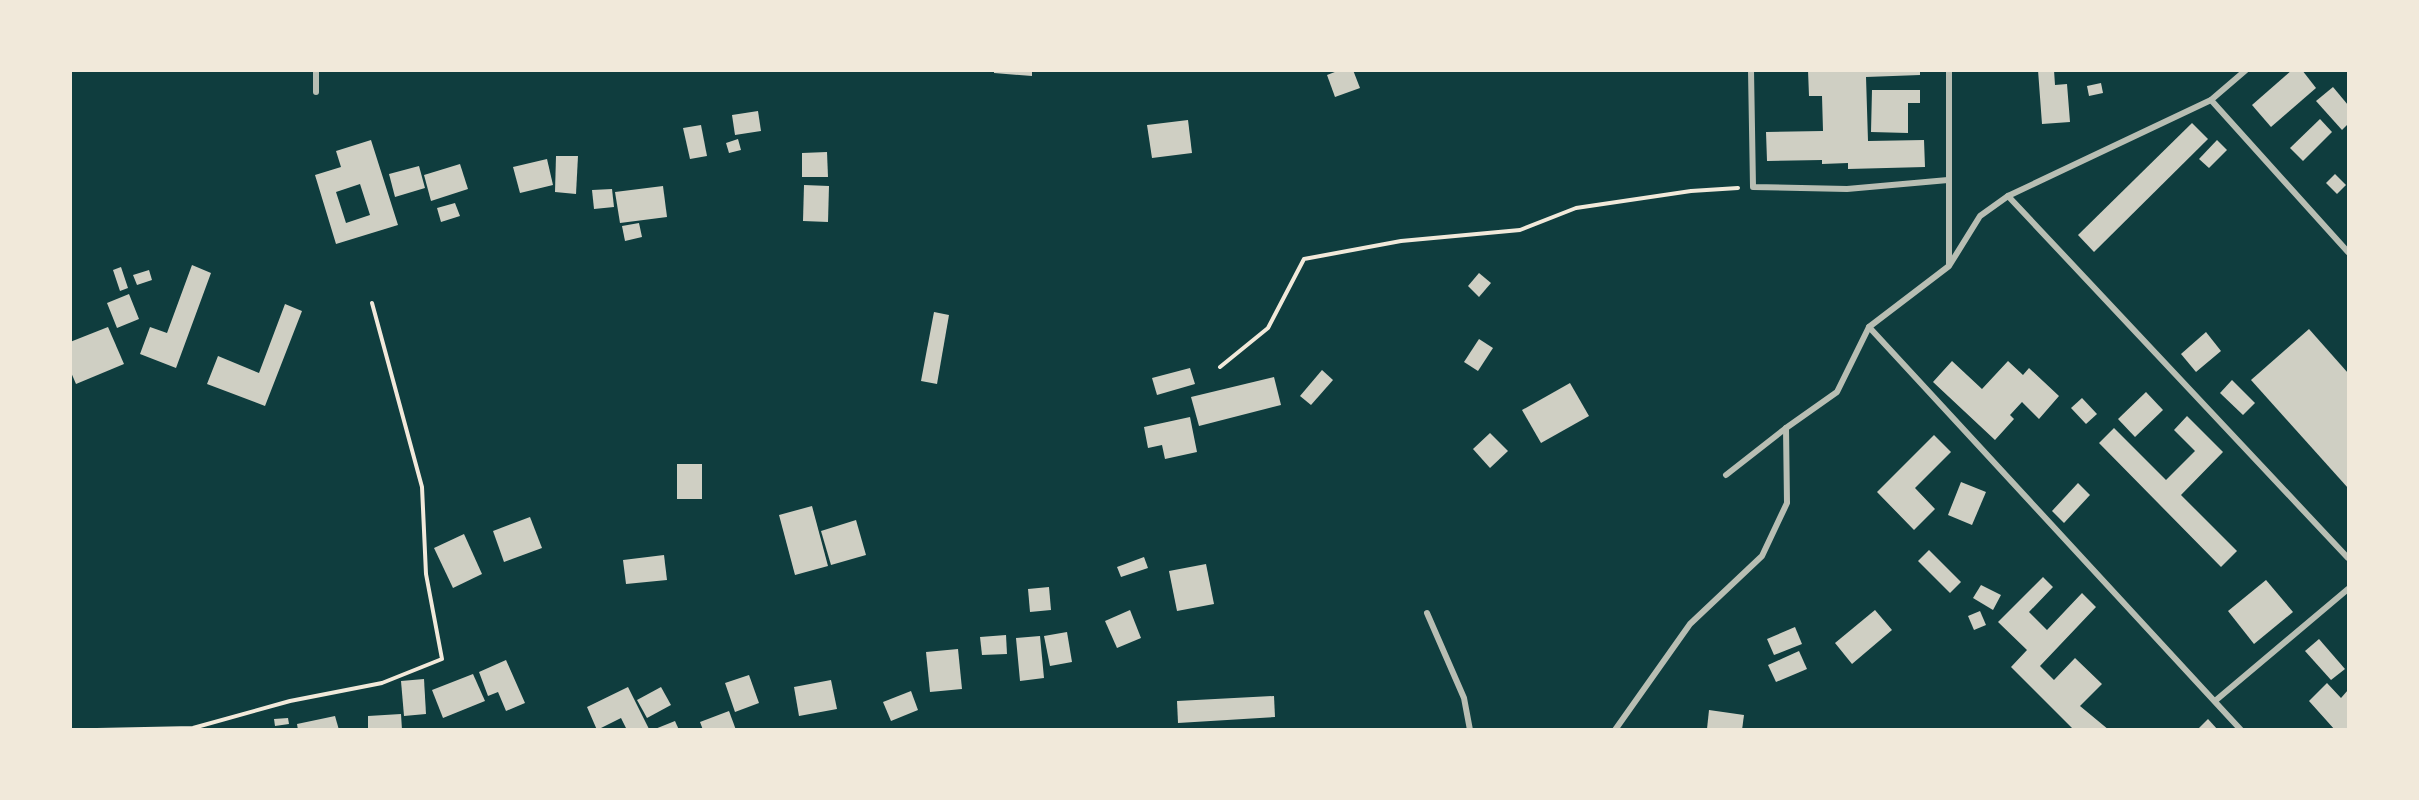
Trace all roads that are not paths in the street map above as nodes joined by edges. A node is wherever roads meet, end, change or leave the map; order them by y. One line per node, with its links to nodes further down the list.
1 (316, 70): 5 (street)
2 (1751, 70): 7 (street)
3 (1949, 70): 7 (street)
4 (2246, 70): 6 (street)
5 (316, 92)
6 (2211, 100): 8 (street); 9 (street)
7 (1948, 180): 10 (street)
8 (2008, 196): 10 (street); 14 (street)
9 (2349, 252)
10 (1949, 266): 11 (street)
11 (1869, 327): 12 (street); 17 (street)
12 (1786, 428): 13 (street); 19 (street)
13 (1726, 475)
14 (2349, 558)
15 (2349, 589): 17 (street)
16 (1427, 613): 18 (street)
17 (2215, 701): 20 (street)
18 (1470, 729)
19 (1615, 729)
20 (2241, 729)

